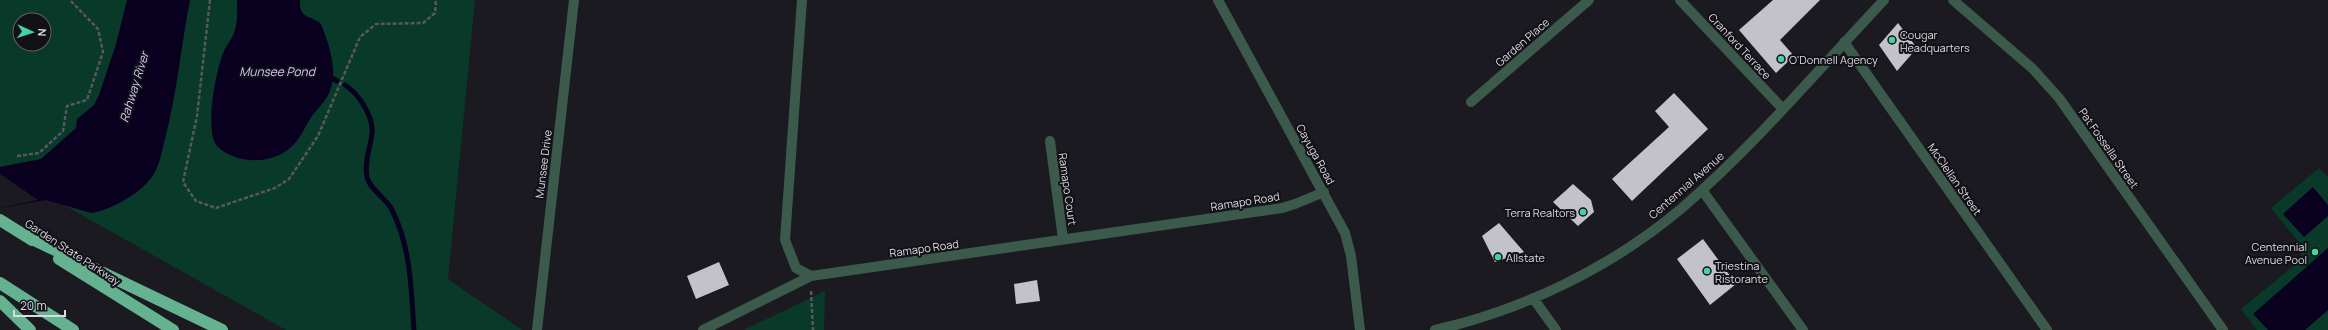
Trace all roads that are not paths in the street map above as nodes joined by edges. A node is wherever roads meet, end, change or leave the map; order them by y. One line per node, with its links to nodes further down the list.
1 (574, 0): 26 (street, Munsee Drive)
2 (802, 0): 17 (street)
3 (1218, 0): 13 (street, Cayuga Road)
4 (1589, 0): 9 (street, Garden Place)
5 (1680, 0): 10 (street, Cranford Terrace)
6 (1884, 0): 8 (street, Centennial Avenue)
7 (1953, 0): 32 (street, Pat Fossella Street)
8 (1844, 42): 10 (street, Centennial Avenue); 21 (street, McClellan Street)
9 (1471, 102)
10 (1782, 108): 12 (street, Centennial Avenue)
11 (1050, 141): 16 (street, Ramapo Court)
12 (1702, 190): 19 (street, Centennial Avenue); 31 (street)
13 (1324, 192): 16 (street, Ramapo Road); 28 (street, Cayuga Road)
14 (0, 220): 15 (highway, Garden State Parkway)
15 (26, 236): 24 (highway, Garden State Parkway); 25 (highway)
16 (1063, 239): 17 (street, Ramapo Road)
17 (811, 276): 27 (street)
18 (0, 283): 23 (highway)
19 (1533, 298): 29 (street, Centennial Avenue); 30 (street)
20 (0, 301): 22 (highway)
21 (2043, 328)
22 (30, 330)
23 (73, 330)
24 (174, 330)
25 (222, 330)
26 (537, 330)
27 (703, 330)
28 (1360, 330)
29 (1435, 330)
30 (1556, 330)
31 (1803, 330)
32 (2223, 330)

